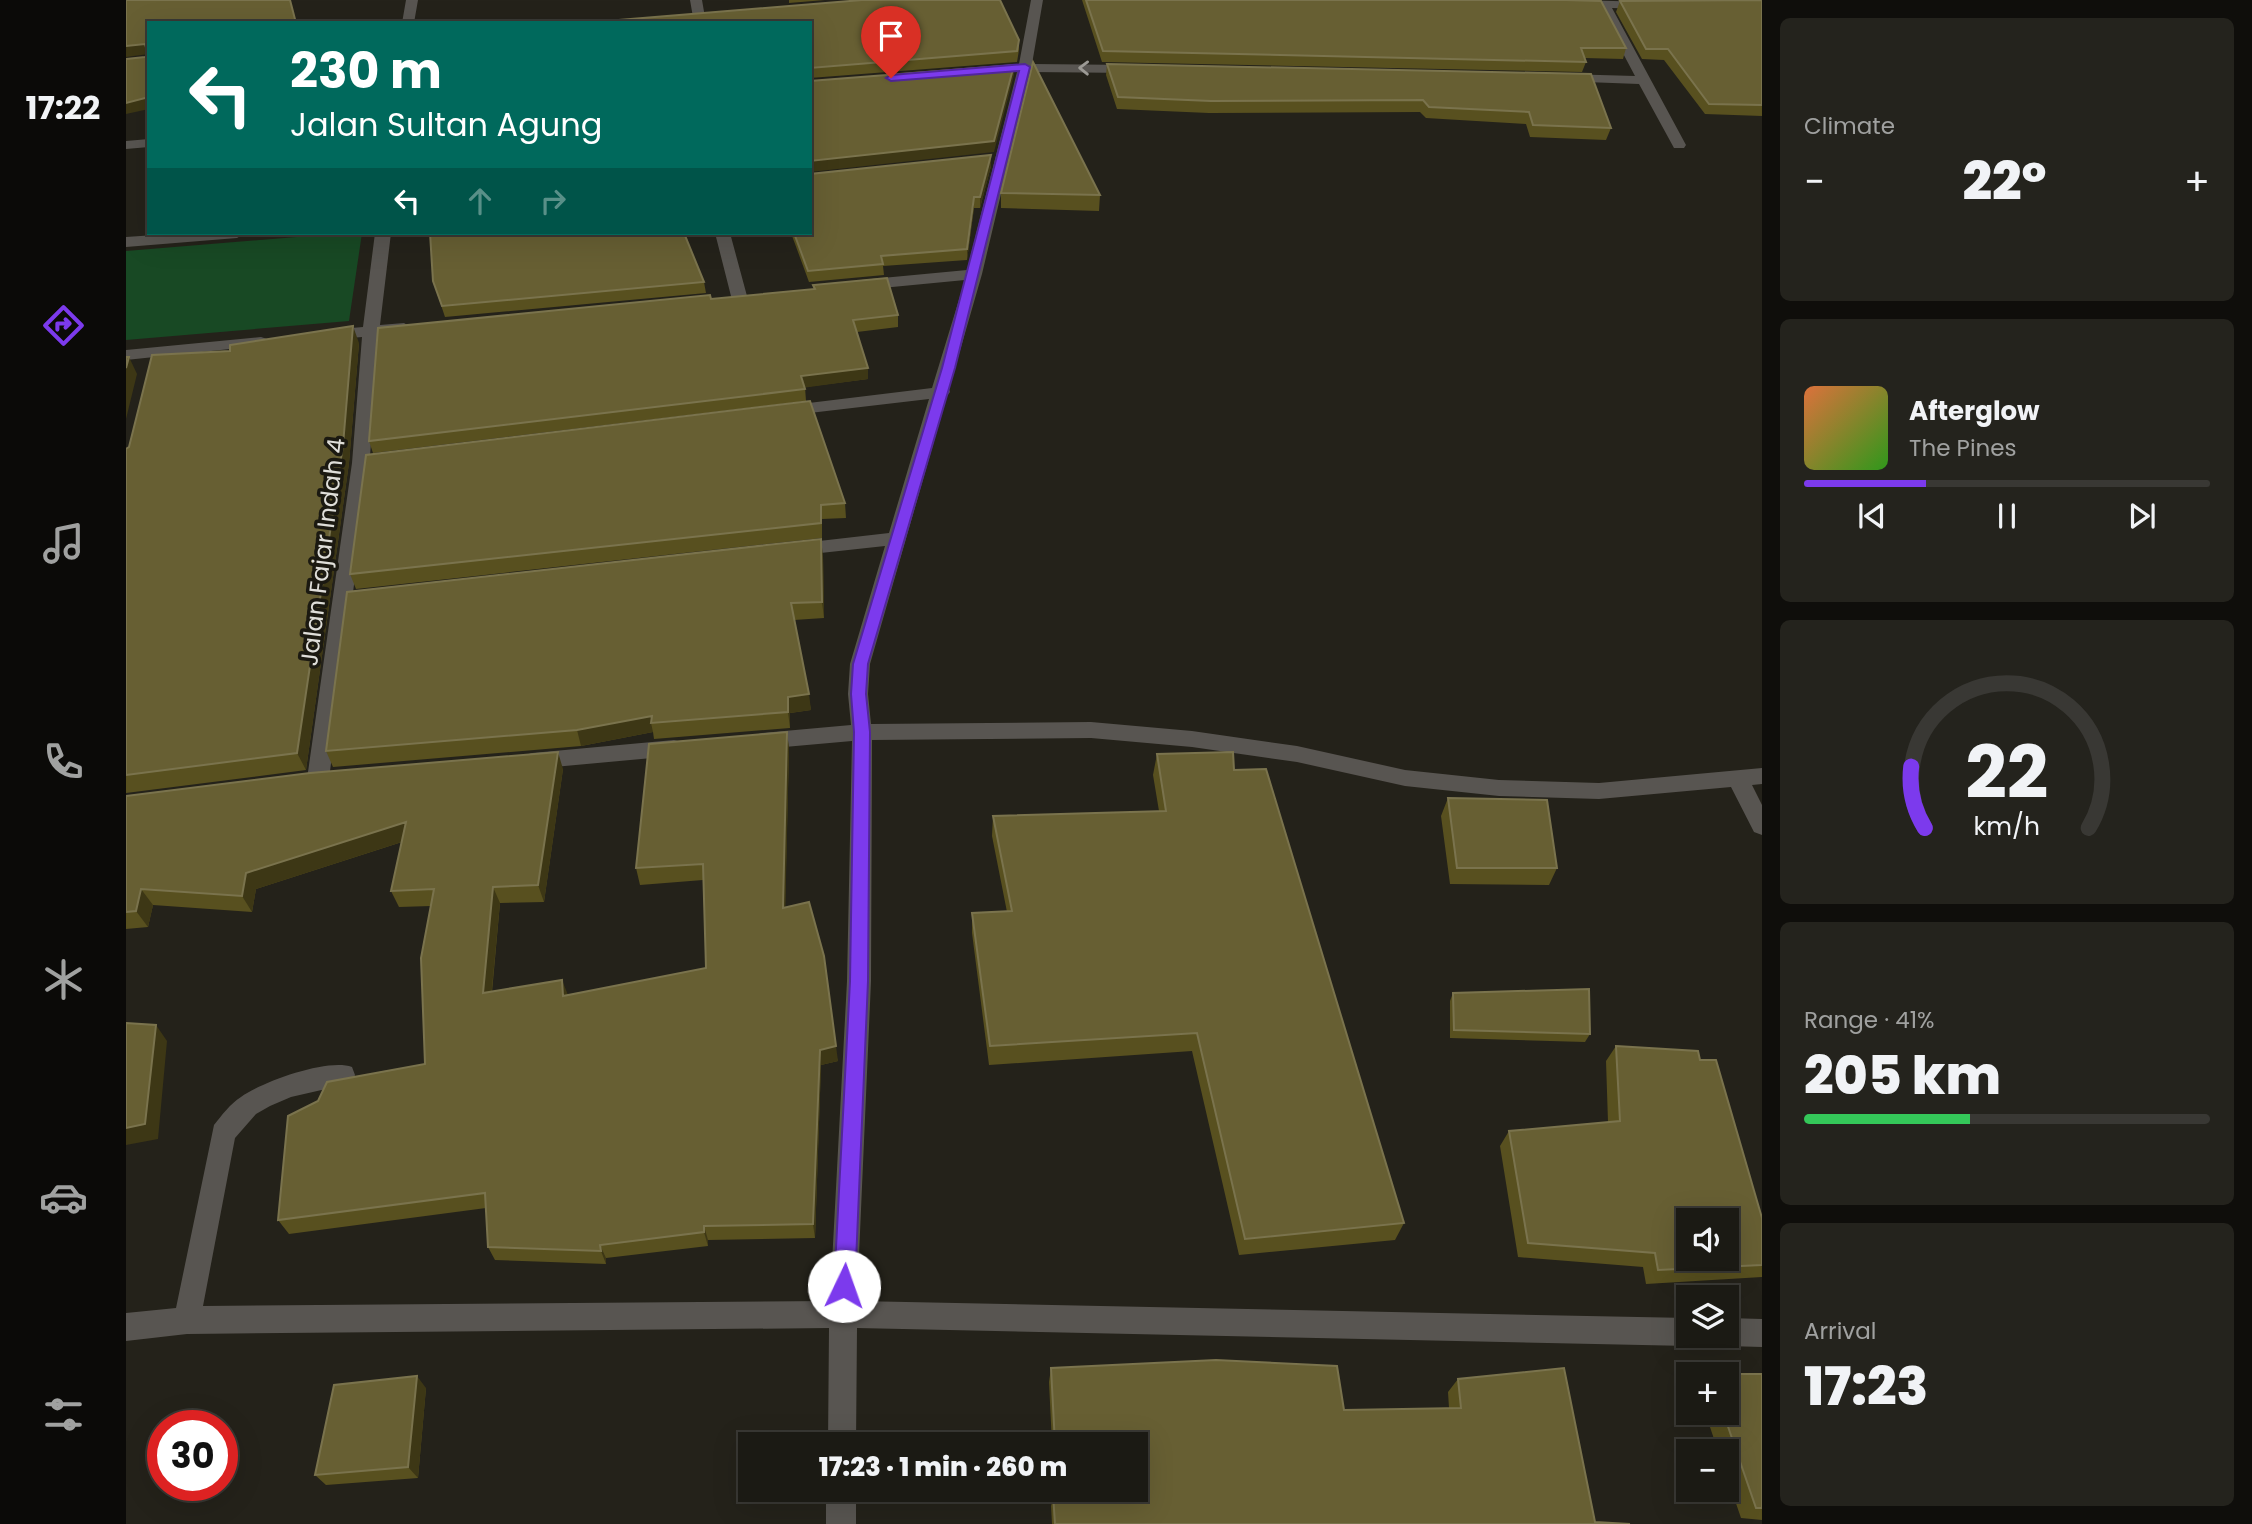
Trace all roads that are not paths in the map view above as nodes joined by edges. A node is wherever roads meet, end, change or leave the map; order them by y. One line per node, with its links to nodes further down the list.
1 (412, 0): 8 (street)
2 (696, 0): 7 (street)
3 (1037, 0): 9 (street)
4 (1602, 2): 5 (street); 6 (street); 13 (street)
5 (1562, 4)
6 (1657, 5)
7 (699, 18)
8 (408, 21)
9 (1025, 67): 10 (street); 11 (street, one-way to 9); 21 (street)
10 (998, 69)
11 (1148, 70)
12 (1546, 78): 13 (street)
13 (1642, 80): 16 (street)
14 (147, 143): 15 (street)
15 (126, 145)
16 (1679, 145)
17 (212, 235): 20 (street)
18 (383, 235): 25 (street, Jalan Fajar Indah 4)
19 (723, 235): 23 (street)
20 (126, 242)
21 (974, 274): 22 (street); 29 (street)
22 (850, 286)
23 (739, 296)
24 (426, 326): 25 (street)
25 (371, 331): 26 (street); 32 (street, Jalan Fajar Indah 4)
26 (317, 336)
27 (276, 340): 28 (street)
28 (126, 355)
29 (942, 392): 30 (street); 33 (street)
30 (762, 414)
31 (416, 456): 32 (street)
32 (361, 463): 36 (street, Jalan Fajar Indah 4)
33 (895, 539): 34 (street); 37 (street)
34 (771, 553)
35 (368, 597): 36 (street)
36 (341, 600): 42 (street, Jalan Fajar Indah 4)
37 (862, 732): 38 (street); 43 (street); 46 (street)
38 (740, 743)
39 (699, 746): 40 (street)
40 (509, 763)
41 (1762, 776): 43 (street)
42 (345, 777)
43 (1738, 779): 44 (street)
44 (1762, 826)
45 (343, 1075): 47 (street)
46 (843, 1314): 47 (street); 49 (street); 52 (street)
47 (187, 1320): 48 (street)
48 (126, 1327)
49 (1676, 1332)
50 (1739, 1332): 51 (street)
51 (1762, 1333)
52 (842, 1432)
53 (841, 1502): 54 (street)
54 (841, 1524)

